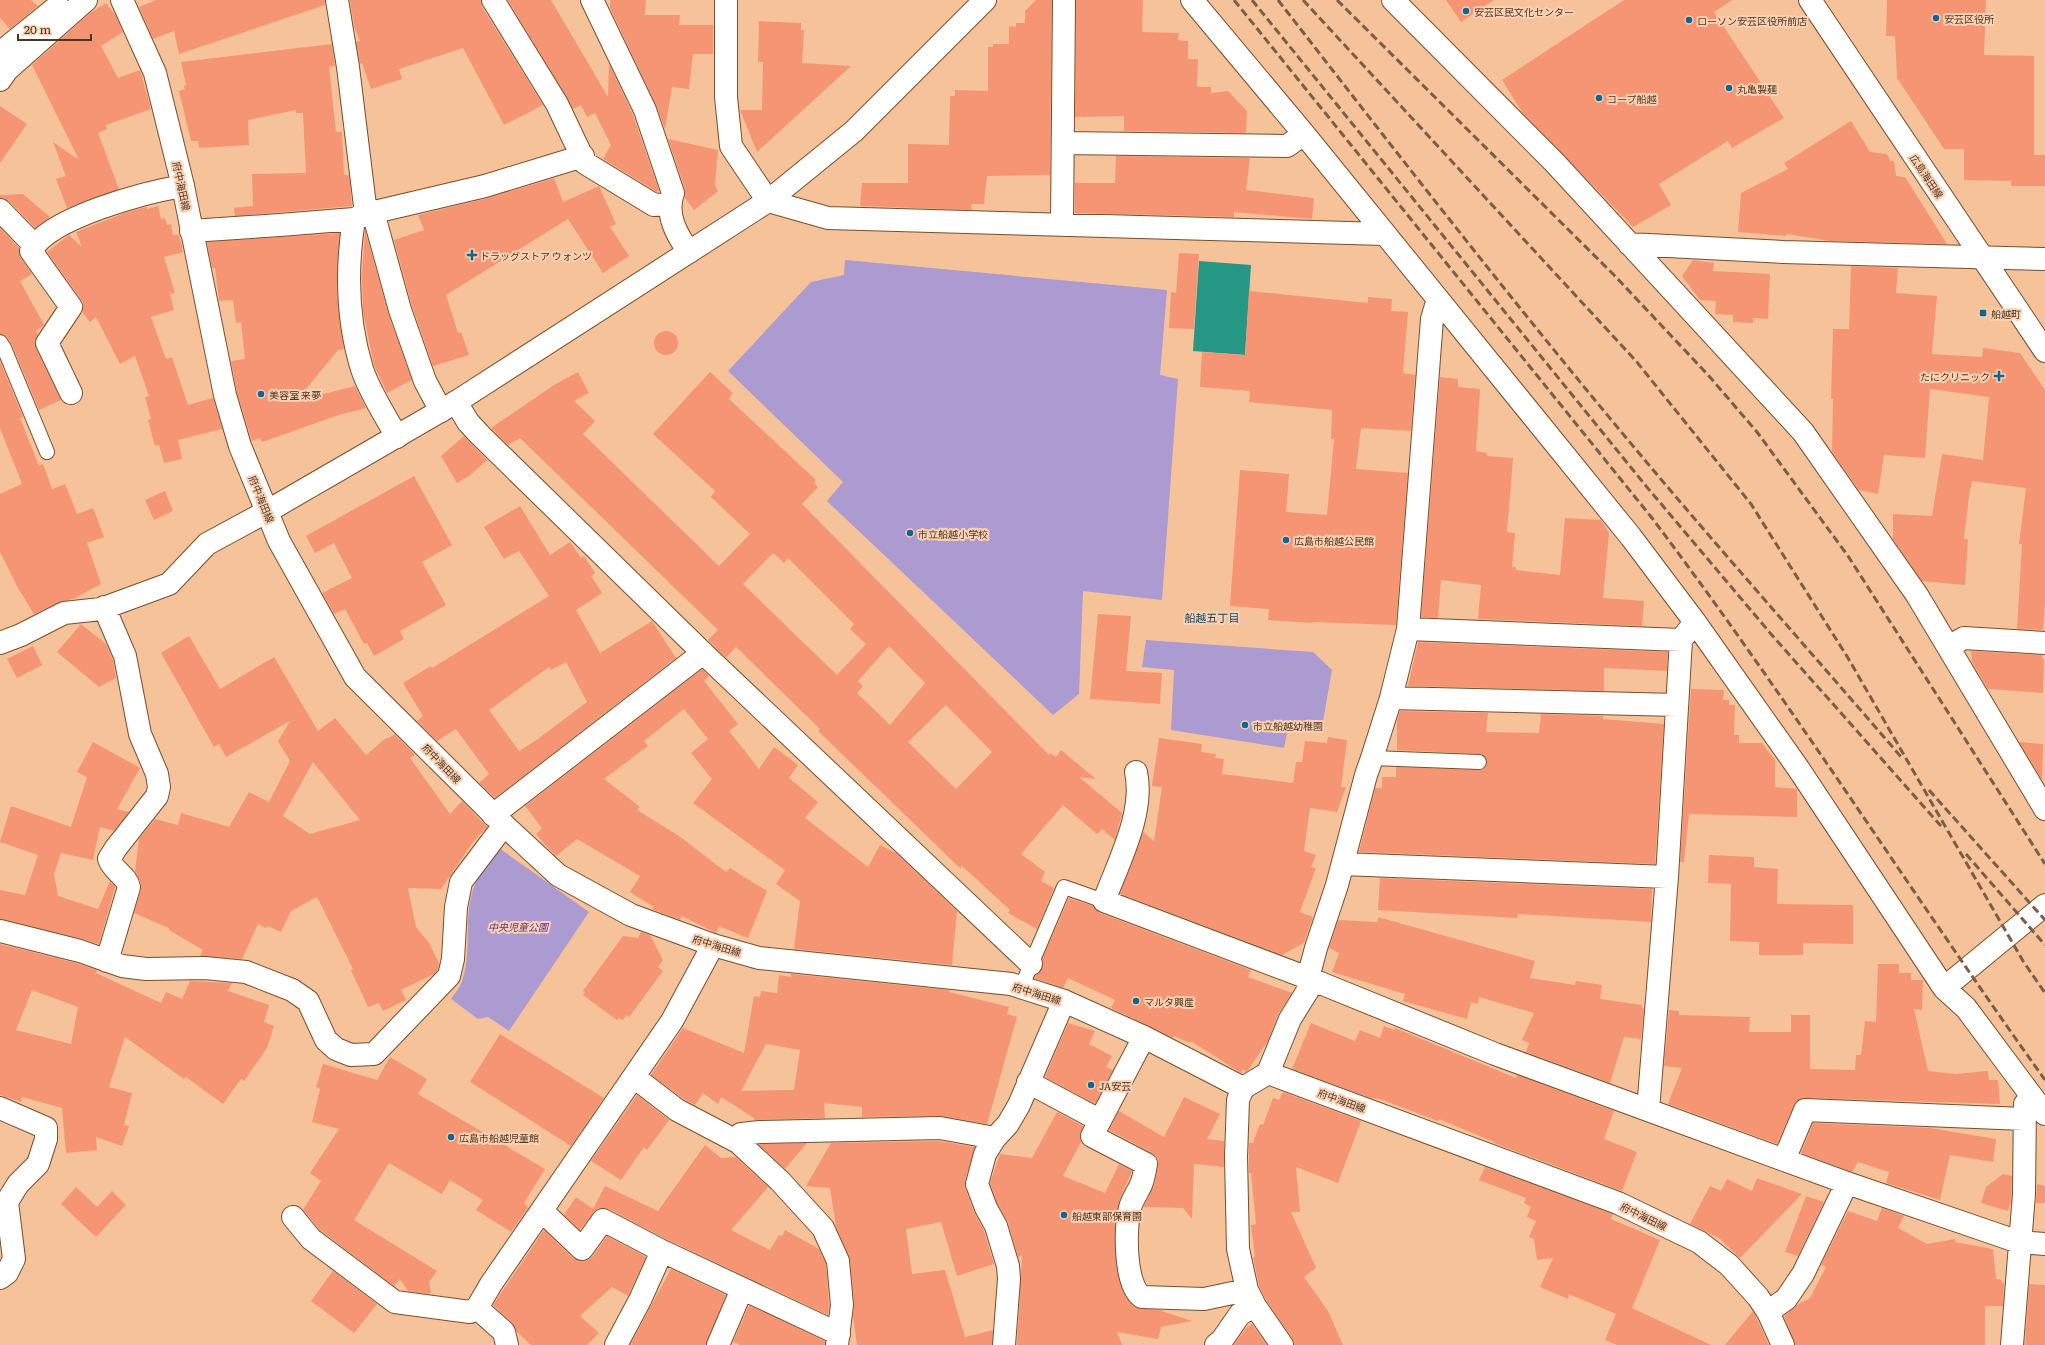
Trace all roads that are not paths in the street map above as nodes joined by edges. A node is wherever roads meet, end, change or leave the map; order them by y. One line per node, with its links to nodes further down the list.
1 (79, 0): 12 (street); 13 (street)
2 (122, 0): 17 (street, 府中海田線)
3 (337, 0): 21 (street)
4 (493, 0): 16 (street)
5 (592, 0): 19 (street)
6 (726, 0): 18 (street)
7 (985, 0): 18 (street)
8 (1064, 0): 15 (street)
9 (1192, 0): 14 (street)
10 (1393, 0): 26 (street)
11 (1810, 0): 28 (street, 広島海田線)
12 (0, 53)
13 (0, 80)
14 (1304, 134): 15 (street); 24 (street)
15 (1064, 143): 22 (street)
16 (583, 156): 19 (street); 21 (street)
17 (183, 186): 23 (street, 府中海田線); 25 (street)
18 (768, 201): 22 (street); 27 (street)
19 (669, 204): 27 (street)
20 (0, 210): 25 (street)
21 (364, 215): 23 (street); 34 (street); 35 (street)
22 (1062, 223): 24 (street)
23 (191, 231): 37 (street, 府中海田線)
24 (1384, 234): 30 (street)
25 (34, 244): 33 (street)
26 (1629, 244): 28 (street); 44 (street)
27 (689, 252): 34 (street)
28 (1982, 258): 29 (street); 32 (street, 広島海田線)
29 (2045, 259)
30 (1438, 299): 39 (street); 40 (street)
31 (0, 342): 36 (lane)
32 (2045, 351)
33 (71, 393)
34 (448, 406): 35 (street); 45 (street)
35 (397, 437): 37 (street)
36 (47, 452)
37 (266, 512): 38 (street); 52 (street, 府中海田線)
38 (104, 607): 42 (street); 59 (street)
39 (1695, 622): 41 (street); 63 (street)
40 (1408, 629): 41 (street); 46 (street)
41 (1681, 640): 47 (street)
42 (0, 643)
43 (2045, 643): 44 (street)
44 (1948, 647): 51 (street)
45 (703, 653): 52 (street); 60 (street)
46 (1391, 698): 47 (street); 48 (street)
47 (1677, 705): 54 (street)
48 (1372, 758): 49 (lane); 53 (street)
49 (1479, 762)
50 (1136, 772): 55 (street)
51 (2045, 809)
52 (498, 820): 58 (street, 府中海田線); 59 (street)
53 (1343, 864): 54 (street); 61 (street)
54 (1667, 877): 71 (street)
55 (1104, 901): 60 (lane); 61 (street)
56 (2045, 905): 63 (street)
57 (0, 931): 59 (street)
58 (713, 945): 62 (street, 府中海田線); 67 (street)
59 (107, 961)
60 (1031, 964): 62 (lane)
61 (1308, 978): 66 (street); 71 (street)
62 (1021, 988): 64 (street, 府中海田線)
63 (1944, 988): 72 (street)
64 (1064, 1001): 65 (street, 府中海田線); 68 (street)
65 (1144, 1037): 69 (street, 府中海田線); 73 (street)
66 (1268, 1073): 69 (street); 88 (street, 府中海田線)
67 (634, 1077): 75 (street); 78 (street)
68 (1028, 1082): 73 (street); 74 (street)
69 (1243, 1088): 86 (street)
70 (0, 1108): 80 (street)
71 (1648, 1110): 76 (street)
72 (2035, 1116): 76 (street); 81 (street)
73 (1100, 1120): 86 (street)
74 (995, 1138): 75 (street); 93 (street)
75 (738, 1142): 89 (street)
76 (1784, 1160): 77 (street)
77 (1847, 1183): 81 (street); 88 (street)
78 (542, 1211): 83 (street); 87 (street)
79 (293, 1217): 87 (street)
80 (6, 1238): 84 (street)
81 (2019, 1242): 82 (street); 97 (street)
82 (2045, 1244)
83 (662, 1251): 85 (street); 91 (street)
84 (0, 1278)
85 (742, 1289): 89 (street); 92 (street)
86 (1251, 1298): 94 (street); 95 (street)
87 (477, 1308): 90 (street)
88 (1768, 1312): 96 (street, 府中海田線)
89 (838, 1340)
90 (507, 1345)
91 (616, 1345)
92 (718, 1345)
93 (1004, 1345)
94 (1216, 1345)
95 (1282, 1345)
96 (1783, 1345)
97 (2012, 1345)

